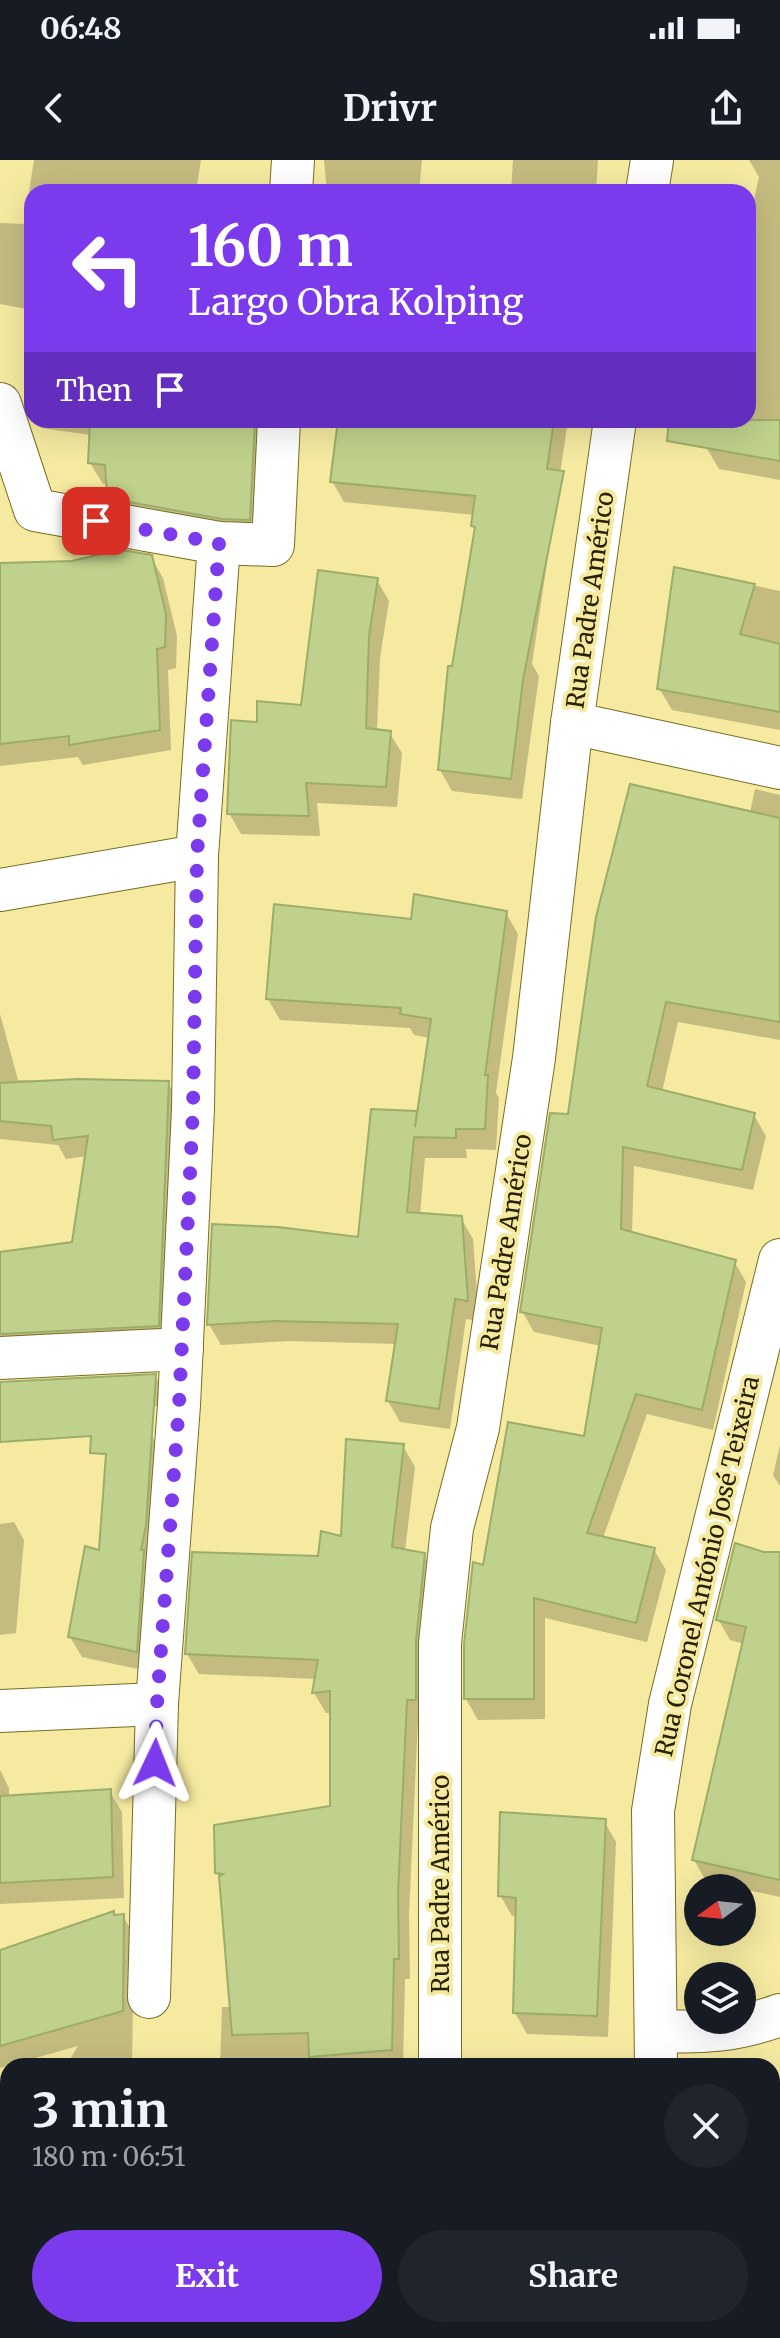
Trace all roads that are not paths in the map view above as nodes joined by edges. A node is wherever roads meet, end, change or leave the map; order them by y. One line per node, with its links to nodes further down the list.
1 (293, 160): 3 (street)
2 (652, 160): 4 (street)
3 (292, 184)
4 (648, 184)
5 (0, 404): 8 (street)
6 (279, 428): 9 (street)
7 (614, 428): 10 (street, Rua Padre Américo)
8 (18, 506): 9 (street)
9 (219, 543): 12 (street)
10 (572, 723): 11 (street); 22 (street, Rua Padre Américo)
11 (780, 768)
12 (197, 856): 13 (street); 15 (street)
13 (0, 890)
14 (780, 1260): 21 (street, Rua Coronel António José Teixeira)
15 (182, 1349): 16 (street); 17 (street)
16 (0, 1358)
17 (157, 1704): 18 (street); 19 (street)
18 (0, 1711)
19 (149, 1997)
20 (780, 2015): 21 (street)
21 (657, 2048)
22 (440, 2058)

